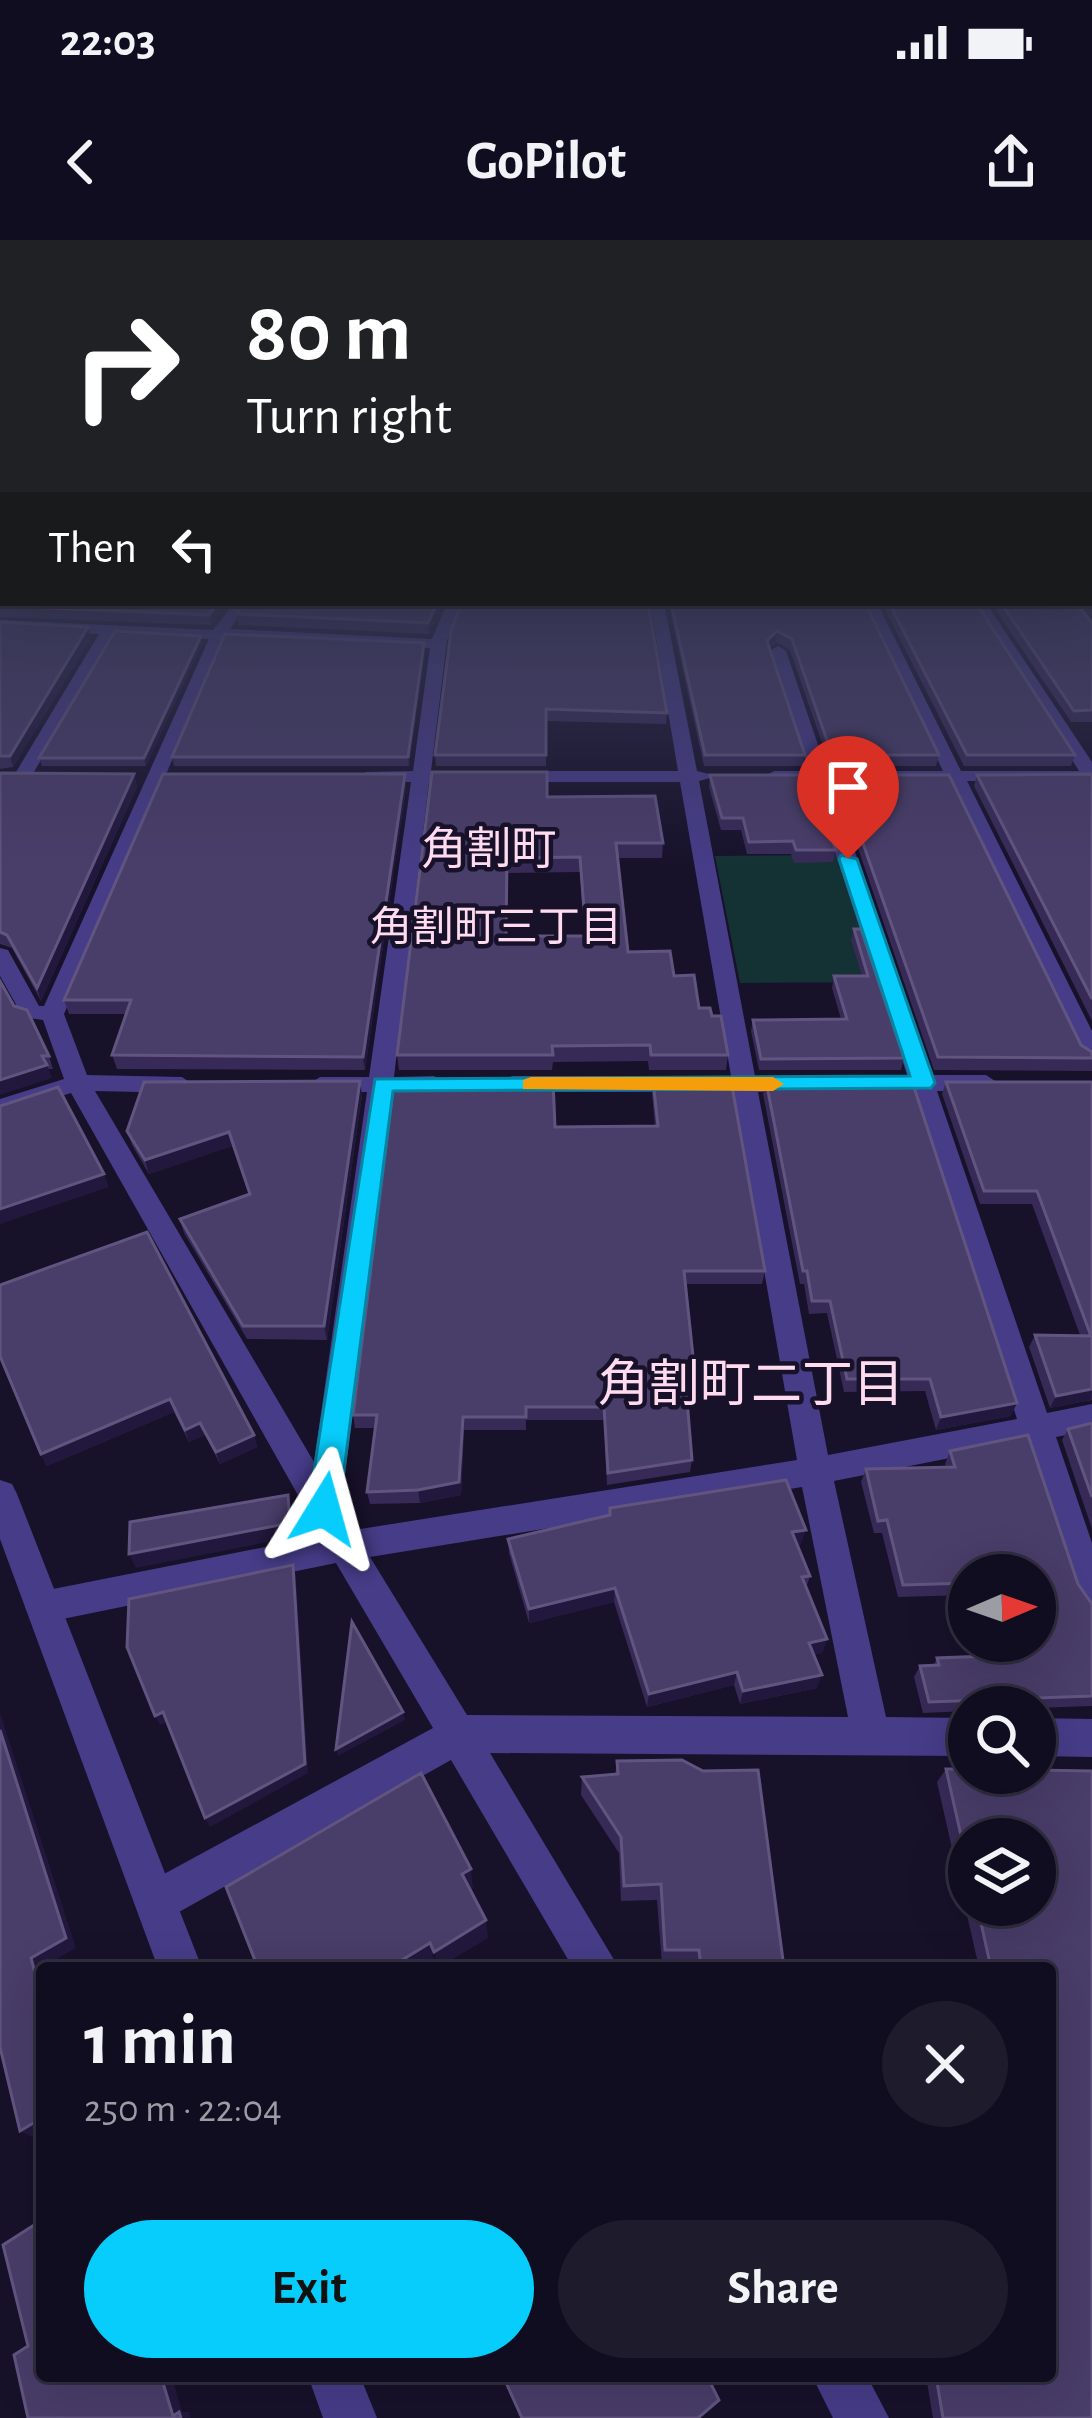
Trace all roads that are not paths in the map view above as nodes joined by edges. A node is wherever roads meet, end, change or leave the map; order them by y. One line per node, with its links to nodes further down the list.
1 (87, 667): 14 (street)
2 (204, 667): 17 (street)
3 (435, 667): 8 (street)
4 (668, 667): 9 (street)
5 (783, 667): 12 (street)
6 (901, 667): 20 (street)
7 (1021, 667): 20 (street)
8 (420, 776): 9 (street); 19 (street); 27 (street)
9 (688, 776): 10 (street); 30 (street)
10 (732, 776)
11 (754, 776): 12 (street)
12 (820, 776): 20 (street); 25 (street)
13 (0, 777): 14 (street)
14 (22, 777): 15 (street)
15 (45, 777)
16 (135, 777): 17 (street)
17 (158, 777): 18 (street); 22 (street)
18 (180, 777)
19 (355, 777)
20 (956, 777): 23 (street)
21 (0, 955): 22 (street)
22 (52, 1014): 24 (street)
23 (1092, 1055)
24 (78, 1083): 32 (street); 33 (street); 38 (street)
25 (923, 1083): 26 (street); 30 (street); 35 (street)
26 (1008, 1083)
27 (383, 1084): 28 (street); 31 (street); 38 (street)
28 (450, 1084)
29 (495, 1084): 30 (street)
30 (742, 1084): 36 (street)
31 (291, 1085)
32 (199, 1086)
33 (0, 1108)
34 (1092, 1417): 35 (street)
35 (1036, 1427): 36 (street); 40 (street)
36 (815, 1471): 39 (street); 43 (street)
37 (0, 1494): 41 (street)
38 (324, 1509): 39 (street)
39 (345, 1546): 41 (street); 42 (street)
40 (1092, 1595)
41 (43, 1606): 47 (street)
42 (460, 1734): 43 (street); 47 (street); 49 (street)
43 (871, 1736): 44 (street)
44 (948, 1737)
45 (1056, 1737): 46 (street)
46 (1092, 1738)
47 (155, 1901): 48 (street)
48 (178, 1962)
49 (593, 1962)
50 (336, 2382): 52 (street)
51 (841, 2382): 53 (street)
52 (350, 2418)
53 (862, 2418)

